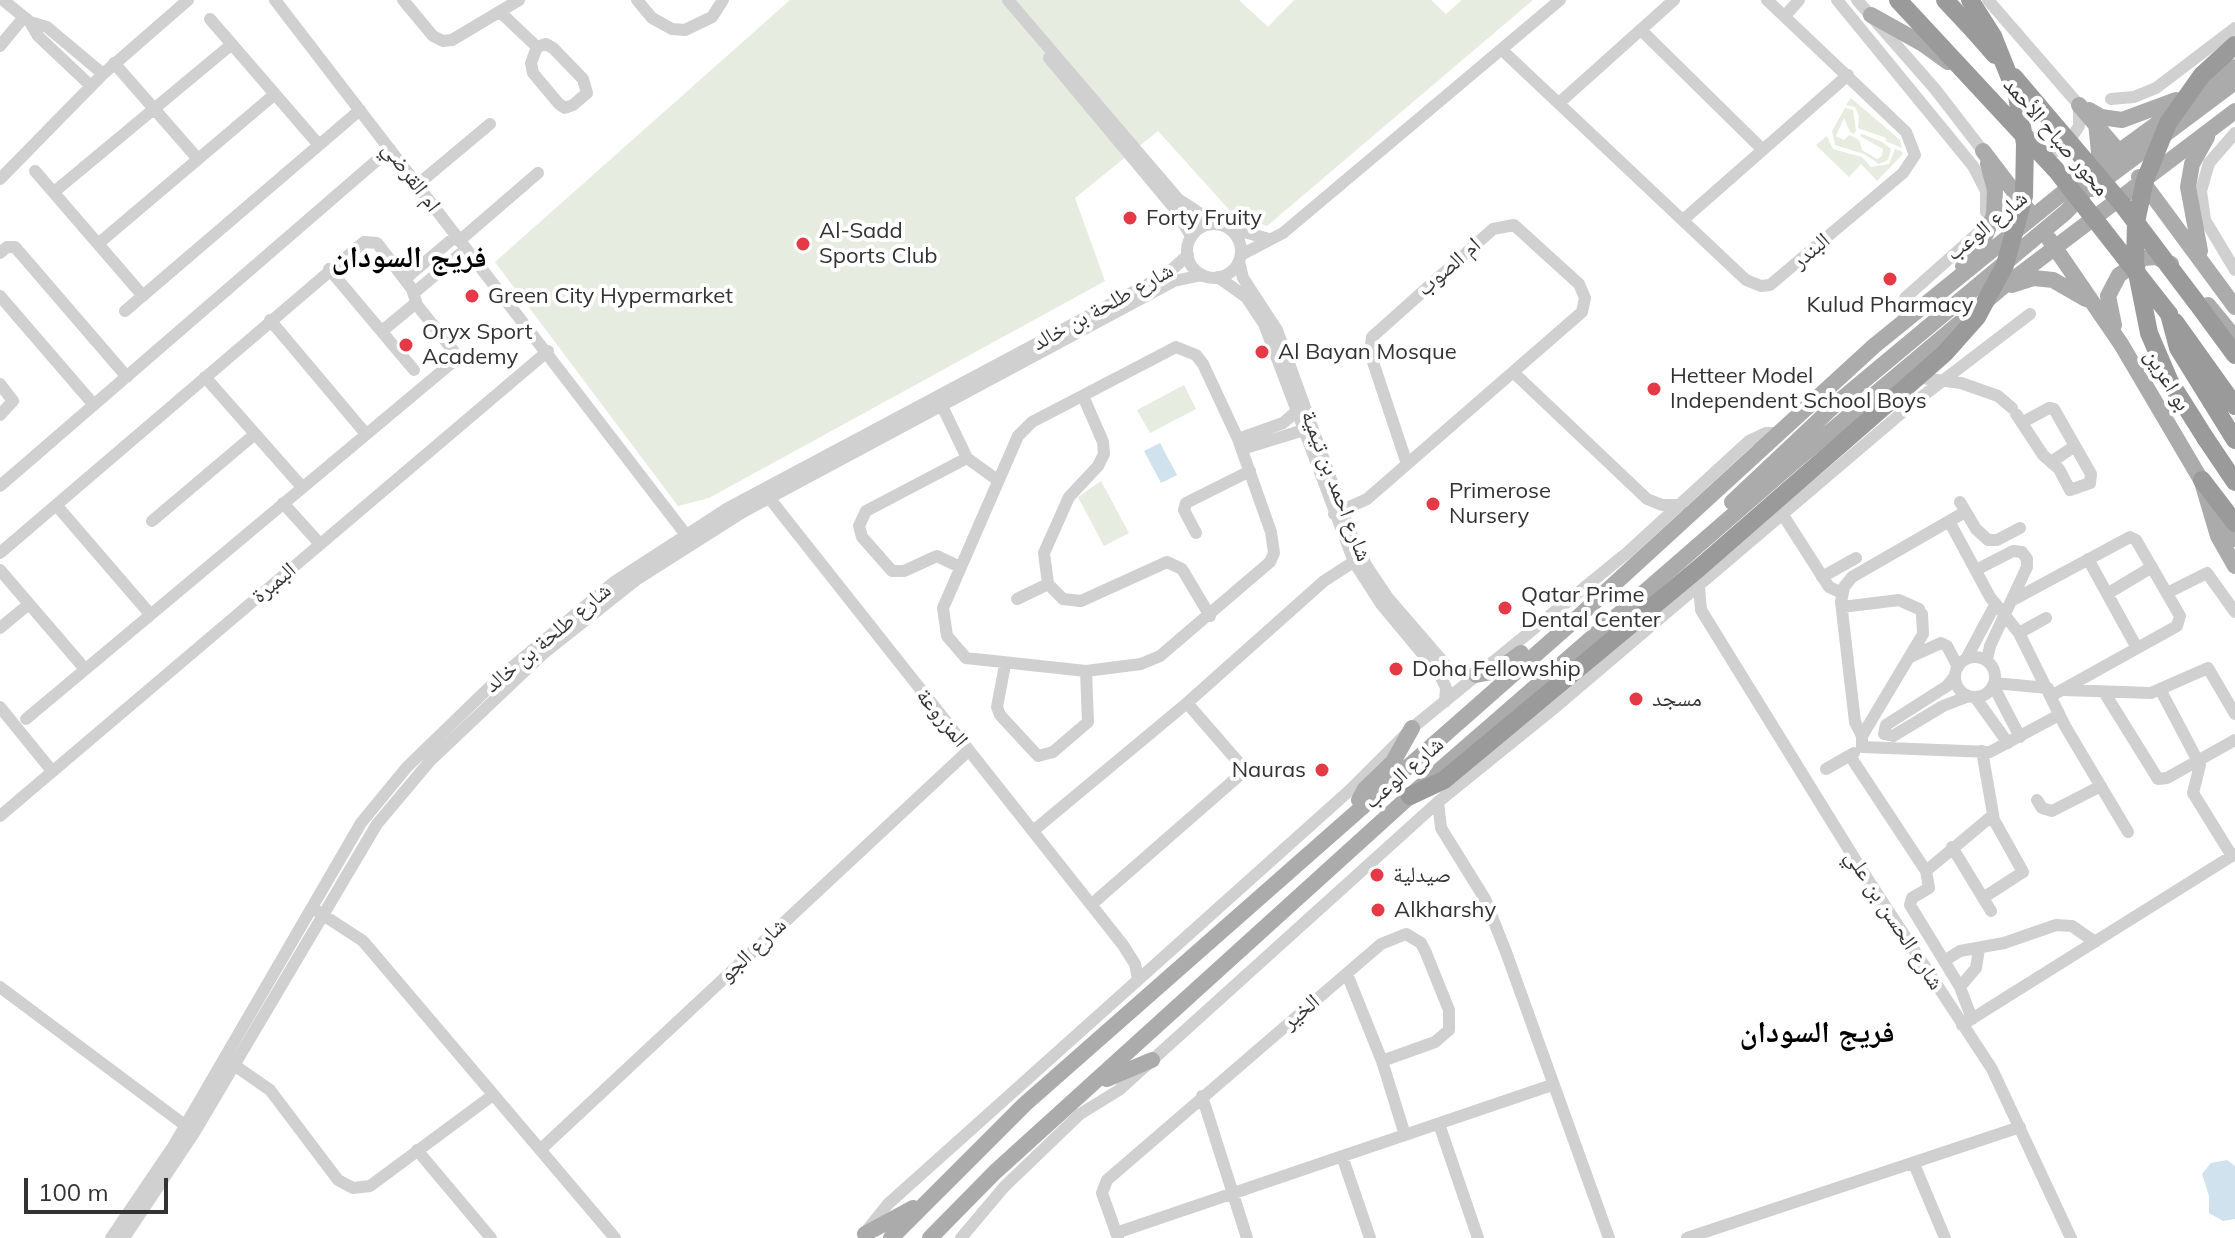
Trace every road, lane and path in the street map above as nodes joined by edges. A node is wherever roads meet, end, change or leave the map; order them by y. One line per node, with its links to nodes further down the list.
1 (3, 0): 24 (street)
2 (188, 0): 32 (street)
3 (275, 0): 44 (street, ام القرضي)
4 (403, 0): 20 (street)
5 (519, 0): 20 (street)
6 (637, 0): 7 (street)
7 (723, 0)
8 (998, 0): 73 (street)
9 (1008, 0): 69 (street)
10 (1560, 0): 31 (street)
11 (1674, 0): 26 (street)
12 (1767, 0): 22 (street, البندر)
13 (1799, 0): 22 (street)
14 (1837, 0): 101 (street)
15 (1857, 0): 21 (street)
16 (1898, 0): 99 (highway, محور صباح الأحمد, bridge)
17 (1945, 0): 107 (highway, محور صباح الأحمد, bridge)
18 (1970, 0): 116 (highway, bridge)
19 (1988, 0): 42 (street, محور صباح الأحمد)
20 (500, 12): 30 (street)
21 (1871, 15): 53 (street); 54 (main road)
22 (1785, 16): 35 (street, البندر)
23 (210, 19): 27 (street)
24 (27, 20): 29 (street); 34 (street); 38 (street)
25 (2235, 28): 40 (street)
26 (1641, 30): 41 (street); 52 (street)
27 (232, 44): 39 (street); 43 (street)
28 (2235, 45): 137 (highway, bridge)
29 (0, 46)
30 (537, 47): 30 (street)
31 (1502, 50): 41 (street, البندر); 74 (street)
32 (114, 63): 34 (street); 43 (street)
33 (2235, 67): 37 (main road)
34 (103, 74): 38 (street)
35 (1848, 75): 52 (street); 68 (street, البندر)
36 (2235, 82): 55 (main road)
37 (2214, 83): 42 (main road); 55 (main road)
38 (91, 86): 61 (street)
39 (275, 94): 50 (street); 56 (street)
40 (2111, 99)
41 (1559, 103): 68 (street, البندر)
42 (2079, 105): 46 (main road, محور صباح الأحمد); 54 (street)
43 (155, 109): 56 (street); 64 (street)
44 (360, 110): 50 (street); 51 (street, ام القرضي)
45 (2235, 111): 48 (main road, شارع الوعب)
46 (2096, 123): 55 (main road, محور صباح الأحمد); 57 (main road)
47 (490, 124): 63 (street)
48 (2213, 128): 58 (main road, شارع الوعب); 82 (main road)
49 (2235, 133): 85 (street)
50 (319, 145): 93 (street)
51 (390, 149): 63 (street, ام القرضي); 110 (street)
52 (1763, 150): 68 (street)
53 (1983, 151): 67 (main road); 89 (main road)
54 (2028, 151): 65 (main road)
55 (2128, 155): 57 (main road); 58 (main road); 62 (main road, محور صباح الأحمد); 65 (main road)
56 (198, 159): 76 (street)
57 (2097, 168): 65 (main road)
58 (2156, 170): 62 (main road, شارع الوعب)
59 (35, 171): 64 (street)
60 (538, 173): 75 (street)
61 (0, 179)
62 (2142, 181): 65 (main road); 66 (main road, شارع الوعب); 82 (main road)
63 (417, 185): 75 (street, ام القرضي)
64 (54, 192): 76 (street)
65 (2079, 195): 66 (main road); 67 (main road, شارع الوعب); 70 (main road); 72 (main road)
66 (2118, 198): 72 (main road, شارع الوعب); 83 (main road)
67 (2033, 217): 70 (main road); 71 (main road, شارع الوعب)
68 (1683, 220)
69 (1221, 225): 73 (street); 74 (street); 81 (street)
70 (2044, 232): 77 (main road); 78 (main road)
71 (2012, 234): 77 (main road); 89 (main road, شارع الوعب)
72 (2072, 235): 78 (main road, شارع الوعب); 90 (main road)
73 (1191, 236): 80 (street)
74 (1269, 239): 81 (street)
75 (460, 242): 88 (street); 94 (street); 105 (street, ام القرضي)
76 (99, 243): 93 (street)
77 (2029, 243): 150 (main road)
78 (2055, 247): 90 (main road, بو اعرين); 91 (main road, شارع الوعب)
79 (0, 253): 110 (street)
80 (1188, 255): 86 (street); 140 (street, شارع طلحة بن خالد)
81 (1240, 258): 87 (street); 145 (street, شارع احمد بن تيمية)
82 (2202, 261): 95 (main road)
83 (2176, 267): 103 (main road); 104 (main road)
84 (329, 269): 88 (street); 100 (street); 102 (street)
85 (2235, 270)
86 (1202, 275): 87 (street); 119 (street, شارع طلحة بن خالد)
87 (1218, 277): 120 (street, شارع احمد بن تيمية)
88 (405, 279): 94 (street)
89 (1946, 289): 101 (main road, شارع الوعب)
90 (2084, 289): 96 (main road, بو اعرين)
91 (1999, 290): 96 (main road); 106 (main road, شارع الوعب)
92 (0, 296): 117 (street)
93 (143, 296): 97 (street)
94 (415, 298): 102 (street); 127 (street)
95 (2235, 307)
96 (2098, 310): 104 (main road, بو اعرين)
97 (125, 311)
98 (2030, 314): 113 (street, شارع الوعب)
99 (2169, 314): 118 (highway, محور صباح الأحمد); 128 (highway)
100 (270, 320): 111 (street); 127 (street)
101 (1904, 322): 125 (main road, شارع الوعب)
102 (382, 331): 108 (street)
103 (2235, 338)
104 (2121, 344): 136 (main road, بو اعرين)
105 (548, 351): 155 (street, ام القرضي); 157 (street, البمبرة)
106 (1919, 355): 112 (street, شارع الوعب); 150 (main road, شارع الوعب)
107 (2235, 355)
108 (414, 370)
109 (1513, 372): 133 (street, ام الصوب); 133 (street, ام الصوب); 141 (street)
110 (127, 377): 117 (street)
111 (205, 377): 126 (street); 144 (street)
112 (1922, 378): 113 (street); 116 (street, شارع الوعب)
113 (1946, 380): 116 (street, شارع الوعب); 122 (street)
114 (0, 384): 121 (street)
115 (1083, 396): 129 (street); 135 (street); 169 (street)
116 (1903, 401): 146 (street, شارع الوعب); 222 (highway)
117 (94, 405): 138 (street)
118 (2235, 406)
119 (943, 408): 131 (street); 140 (street, شارع طلحة بن خالد)
120 (1297, 411): 123 (street, شارع احمد بن تيمية); 124 (street)
121 (0, 415)
122 (2017, 415): 130 (street); 132 (street)
123 (1304, 430): 124 (street); 145 (street, شارع احمد بن تيمية)
124 (1274, 432): 129 (street)
125 (1778, 433): 143 (street, شارع الوعب); 186 (main road, شارع الوعب)
126 (255, 434): 139 (street); 147 (street)
127 (366, 434): 139 (street)
128 (2235, 440)
129 (1240, 444): 134 (street)
130 (2075, 446): 132 (street); 132 (street)
131 (967, 458): 135 (street); 164 (street)
132 (2051, 462)
133 (1407, 464): 145 (street, ام الصوب)
134 (1250, 471): 153 (street); 184 (street)
135 (996, 479): 164 (street)
136 (2202, 480): 149 (highway); 156 (main road, بو اعرين); 163 (main road)
137 (2235, 482)
138 (0, 486)
139 (302, 487): 142 (street)
140 (766, 494): 155 (street, شارع طلحة بن خالد); 215 (street, المزروعة)
141 (1647, 499): 143 (street); 152 (street)
142 (283, 503): 157 (street); 182 (street)
143 (1681, 505): 152 (street, شارع الوعب)
144 (57, 506): 158 (street); 182 (street)
145 (1338, 512): 162 (street, شارع احمد بن تيمية)
146 (1783, 515): 168 (street); 170 (street, شارع الوعب)
147 (152, 521)
148 (1949, 521): 154 (street); 167 (street); 171 (street)
149 (2235, 523)
150 (1719, 528): 222 (main road, شارع الوعب)
151 (2020, 528): 154 (street)
152 (1653, 531): 198 (street, شارع الوعب)
153 (1196, 533)
154 (2001, 538): 159 (street)
155 (689, 539): 237 (street, شارع طلحة بن خالد)
156 (2235, 539)
157 (320, 544): 219 (street, البمبرة)
158 (0, 553)
159 (2009, 553): 167 (street); 175 (street)
160 (1856, 558): 168 (street)
161 (2088, 559): 165 (street); 173 (street); 175 (street)
162 (1358, 560): 198 (street, شارع احمد بن تيمية); 204 (street, شارع احمد بن تيمية); 205 (street)
163 (2235, 566)
164 (960, 567): 194 (street)
165 (2152, 567): 172 (street); 173 (street)
166 (0, 570): 177 (street)
167 (1976, 570): 178 (street)
168 (1822, 577): 171 (street)
169 (1048, 584): 174 (street); 184 (street)
170 (1699, 587): 176 (street, شارع الوعب); 180 (street, شارع الحسن بن علي)
171 (1842, 593): 179 (street)
172 (2167, 593): 181 (street); 190 (street)
173 (2107, 594): 190 (street)
174 (1017, 599)
175 (2011, 601): 183 (street)
176 (1679, 603): 180 (street); 224 (street, شارع الوعب)
177 (29, 604): 187 (street); 196 (street)
178 (1995, 605): 183 (street); 189 (street)
179 (1842, 607): 192 (street); 214 (street)
180 (1701, 610): 220 (street, شارع الحسن بن علي)
181 (2235, 612)
182 (150, 614): 196 (street)
183 (2005, 615): 188 (street); 193 (street)
184 (1210, 616): 197 (street)
185 (2046, 618): 188 (street)
186 (1576, 619): 198 (main road); 225 (main road, شارع الوعب)
187 (0, 628)
188 (2019, 633): 200 (street)
189 (1978, 638): 191 (street); 195 (street)
190 (2137, 648): 200 (street)
191 (1950, 652): 192 (street); 195 (street)
192 (1908, 658): 214 (street)
193 (1987, 660): 195 (street); 199 (street)
194 (1005, 665): 197 (street); 197 (street)
195 (1960, 667): 203 (street); 211 (street)
196 (85, 669): 209 (street)
197 (1086, 671)
198 (1476, 675): 204 (street, شارع الوعب)
199 (1994, 684): 200 (street); 203 (street); 212 (street)
200 (2054, 691): 202 (street); 208 (street)
201 (2161, 691): 202 (street); 207 (street); 218 (street)
202 (2104, 692): 218 (street)
203 (1972, 696): 211 (street); 212 (street)
204 (1445, 702): 210 (street, شارع الوعب)
205 (1187, 703): 230 (street); 236 (street)
206 (0, 707): 219 (street)
207 (2235, 714)
208 (2059, 715): 212 (street); 221 (street)
209 (26, 719)
210 (1412, 728): 225 (main road); 243 (street, شارع الوعب)
211 (1884, 734): 214 (street)
212 (2014, 740): 216 (street)
213 (2235, 740): 218 (street)
214 (1862, 742): 216 (street); 217 (street)
215 (968, 751): 230 (street, المزروعة); 261 (street, شارع الجو)
216 (1982, 751): 226 (street)
217 (1850, 756): 220 (street); 234 (street)
218 (2197, 761): 233 (street)
219 (52, 771): 227 (street, البمبرة)
220 (1807, 781): 248 (street, شارع الحسن بن علي)
221 (2101, 786): 223 (street); 231 (street)
222 (1410, 796): 253 (main road, شارع الوعب)
223 (2037, 800)
224 (1438, 802): 228 (street, شارع الوعب); 229 (street)
225 (1356, 810): 265 (main road, شارع الوعب)
226 (1993, 815): 232 (street); 235 (street)
227 (0, 816)
228 (1415, 822): 229 (street); 249 (street, شارع الوعب)
229 (1441, 828): 252 (street)
230 (1033, 831): 236 (street, المزروعة)
231 (2128, 832)
232 (1952, 847): 234 (street); 235 (street)
233 (2234, 855): 239 (street)
234 (1926, 871): 242 (street)
235 (1983, 898): 238 (street)
236 (1092, 904): 240 (street, المزروعة)
237 (317, 911): 251 (street, شارع طلحة بن خالد); 254 (street); 258 (street, شارع طلحة بن خالد)
238 (1991, 911)
239 (2095, 942): 241 (street); 248 (street)
240 (1123, 945): 243 (street, المزروعة); 245 (street, المزروعة)
241 (1979, 949): 242 (street); 247 (street)
242 (1944, 961): 247 (street)
243 (1154, 963): 245 (street, شارع الوعب)
244 (1347, 974): 250 (street); 250 (street, الخير); 255 (street, الخير)
245 (1138, 979): 266 (street, شارع الوعب)
246 (0, 987): 258 (street)
247 (1960, 987): 248 (street)
248 (1967, 1022): 257 (street, شارع الحسن بن علي)
249 (1152, 1060): 253 (main road); 274 (street, شارع الوعب)
250 (1382, 1061): 259 (street)
251 (234, 1065): 258 (street, شارع طلحة بن خالد); 260 (street)
252 (1552, 1085): 256 (street); 278 (street)
253 (1085, 1092): 273 (main road, شارع الوعب)
254 (493, 1095): 260 (street); 261 (street)
255 (1202, 1096): 264 (street); 267 (street, الخير)
256 (1439, 1124): 259 (street); 277 (street)
257 (2020, 1127): 263 (street); 281 (street, شارع الحسن بن علي)
258 (190, 1129): 268 (street, شارع طلحة بن خالد); 269 (street, شارع طلحة بن خالد)
259 (1405, 1135): 262 (street)
260 (417, 1150): 270 (street)
261 (540, 1150): 271 (street)
262 (1342, 1156): 264 (street); 276 (street)
263 (1914, 1164): 279 (street); 280 (street)
264 (1232, 1194): 267 (street); 275 (street)
265 (931, 1196): 266 (main road); 272 (main road, شارع الوعب)
266 (863, 1236)
267 (1117, 1236)
268 (111, 1238)
269 (124, 1238)
270 (491, 1238)
271 (615, 1238)
272 (891, 1238)
273 (930, 1238)
274 (961, 1238)
275 (1247, 1238)
276 (1370, 1238)
277 (1478, 1238)
278 (1609, 1238)
279 (1687, 1238)
280 (1945, 1238)
281 (2071, 1238)

